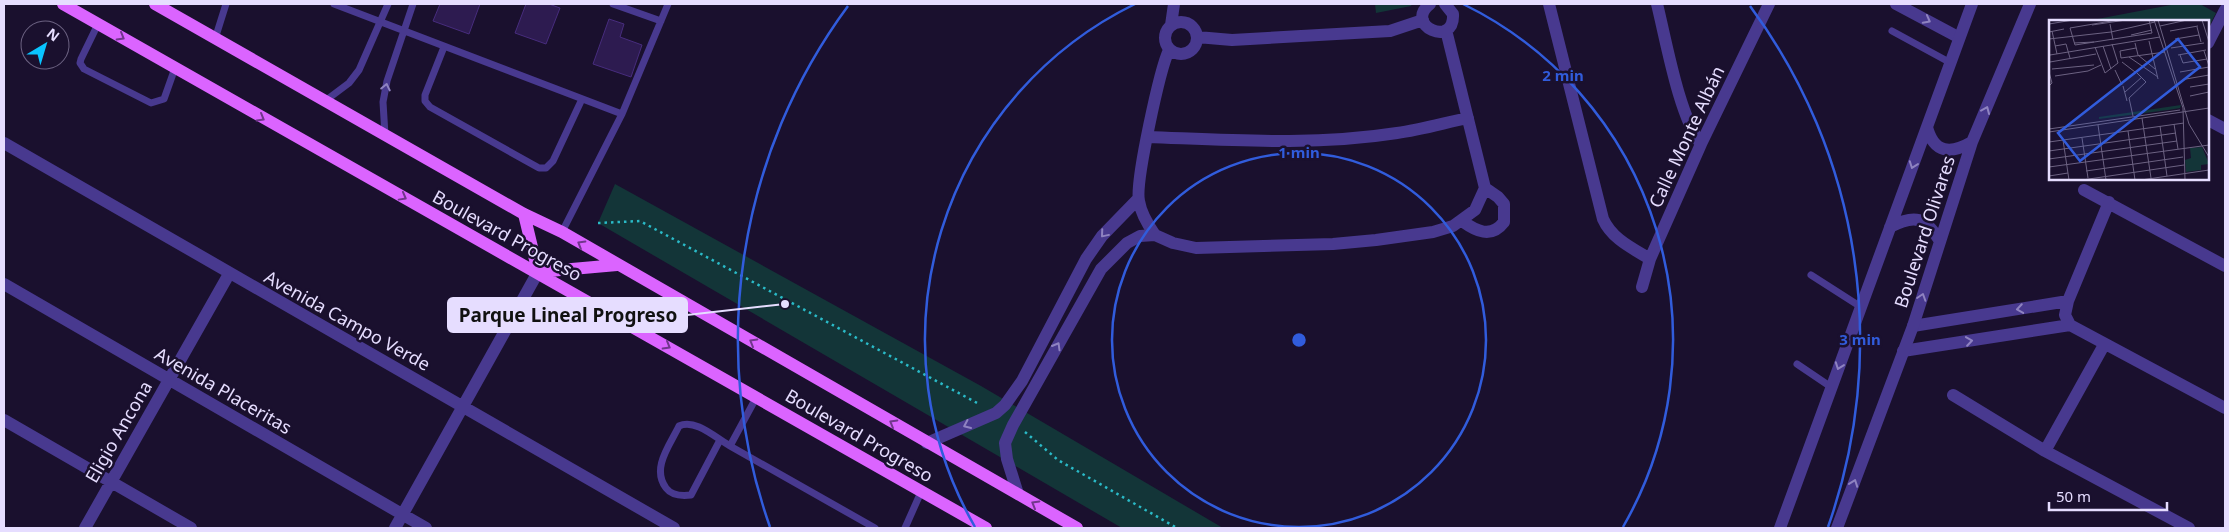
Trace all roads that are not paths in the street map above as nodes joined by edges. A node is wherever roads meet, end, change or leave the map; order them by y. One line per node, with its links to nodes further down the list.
1 (63, 4): 22 (main road, Boulevard Progreso)
2 (155, 4): 29 (main road, Boulevard Progreso)
3 (226, 4): 29 (lane)
4 (334, 4): 21 (lane)
5 (388, 4): 21 (lane)
6 (413, 4): 26 (lane)
7 (613, 4): 20 (lane)
8 (668, 4): 20 (lane)
9 (1174, 4): 23 (street)
10 (1430, 4): 19 (street)
11 (1446, 4): 24 (street)
12 (1549, 4): 58 (street)
13 (1657, 4): 46 (street)
14 (1769, 4): 46 (street, Calle Monte Albán)
15 (1896, 4): 28 (street, one-way to 28)
16 (1972, 4): 28 (street, Boulevard Olivares)
17 (2030, 4): 44 (street, Boulevard Olivares, one-way to 17)
18 (2225, 10): 30 (street)
19 (1423, 20): 24 (street); 27 (street)
20 (661, 21): 37 (lane)
21 (380, 22): 26 (lane); 36 (lane)
22 (98, 24): 34 (main road, Boulevard Progreso, one-way to 34); 34 (lane)
23 (1171, 25): 27 (street); 32 (street)
24 (1446, 30): 38 (street)
25 (1892, 31): 33 (lane)
26 (403, 32): 31 (lane); 42 (lane, one-way to 26)
27 (1197, 37): 32 (street)
28 (1958, 37): 33 (street, Boulevard Olivares)
29 (215, 39): 36 (main road, Boulevard Progreso)
30 (2209, 41)
31 (444, 47): 35 (lane); 35 (lane)
32 (1169, 50): 43 (street)
33 (1950, 62): 40 (street, Boulevard Olivares)
34 (175, 68): 62 (main road, Boulevard Progreso, one-way to 62)
35 (582, 99): 37 (lane)
36 (325, 101): 42 (main road, Boulevard Progreso)
37 (622, 114): 54 (lane)
38 (1468, 118): 43 (street); 47 (street)
39 (2209, 121): 41 (street)
40 (1927, 127): 44 (street); 53 (street, Boulevard Olivares, one-way to 53)
41 (2225, 130)
42 (385, 135): 51 (main road, Boulevard Progreso)
43 (1148, 138): 49 (street)
44 (1972, 142): 56 (street, Boulevard Olivares)
45 (4, 143): 63 (street, Avenida Campo Verde)
46 (1701, 144): 58 (street, Calle Monte Albán)
47 (1484, 188): 52 (street); 52 (street)
48 (2084, 190): 50 (street)
49 (1138, 199): 55 (street); 57 (street, one-way to 57)
50 (2109, 202): 60 (street); 67 (street)
51 (524, 214): 54 (main road, Boulevard Progreso); 62 (main road)
52 (1462, 221): 55 (street)
53 (1890, 227): 56 (street); 68 (street, Boulevard Olivares)
54 (562, 232): 59 (main road, Boulevard Progreso, one-way to 54)
55 (1155, 236): 61 (street)
56 (1940, 241): 70 (street, Boulevard Olivares, one-way to 56)
57 (1086, 258): 61 (street); 74 (street)
58 (1650, 259): 66 (street, Calle Monte Albán)
59 (617, 265): 62 (main road); 84 (main road, Boulevard Progreso, one-way to 59)
60 (2225, 266)
61 (1101, 270): 76 (street, one-way to 61)
62 (538, 272): 79 (main road, Boulevard Progreso, one-way to 79); 80 (street)
63 (229, 274): 75 (street, Eligio Ancona); 80 (street, Avenida Campo Verde)
64 (1811, 276): 68 (lane)
65 (4, 284): 75 (street, Avenida Placeritas)
66 (1642, 287)
67 (2068, 301): 69 (street); 70 (street, one-way to 70)
68 (1861, 307): 77 (street, Boulevard Olivares, one-way to 77)
69 (2068, 320): 71 (street); 72 (street, one-way to 69)
70 (1913, 326): 72 (street, Boulevard Olivares)
71 (2104, 345): 81 (street); 86 (street)
72 (1903, 351): 101 (street, Boulevard Olivares, one-way to 72)
73 (1797, 364): 77 (lane)
74 (1024, 376): 76 (street); 84 (street, one-way to 84)
75 (169, 380): 87 (street, Eligio Ancona); 90 (street, Avenida Placeritas)
76 (1036, 383): 89 (street)
77 (1831, 387): 100 (street, Boulevard Olivares)
78 (1953, 395): 86 (street)
79 (756, 398): 85 (lane); 88 (main road, Boulevard Progreso)
80 (464, 407): 90 (street); 95 (street, Avenida Campo Verde)
81 (2225, 408)
82 (4, 420): 87 (street)
83 (720, 440): 83 (lane); 85 (lane)
84 (928, 443): 89 (main road, Boulevard Progreso)
85 (730, 446): 96 (lane)
86 (2045, 451): 102 (street)
87 (111, 482): 91 (street, Eligio Ancona); 92 (street)
88 (921, 492): 97 (lane); 98 (main road, Boulevard Progreso)
89 (1018, 494): 99 (main road, Boulevard Progreso, one-way to 89)
90 (402, 515): 93 (street); 94 (street, Avenida Placeritas)
91 (84, 528)
92 (191, 528)
93 (395, 528)
94 (426, 528)
95 (674, 528)
96 (875, 528)
97 (905, 528)
98 (986, 528)
99 (1077, 528)
100 (1780, 528)
101 (1837, 528)
102 (2189, 528)

